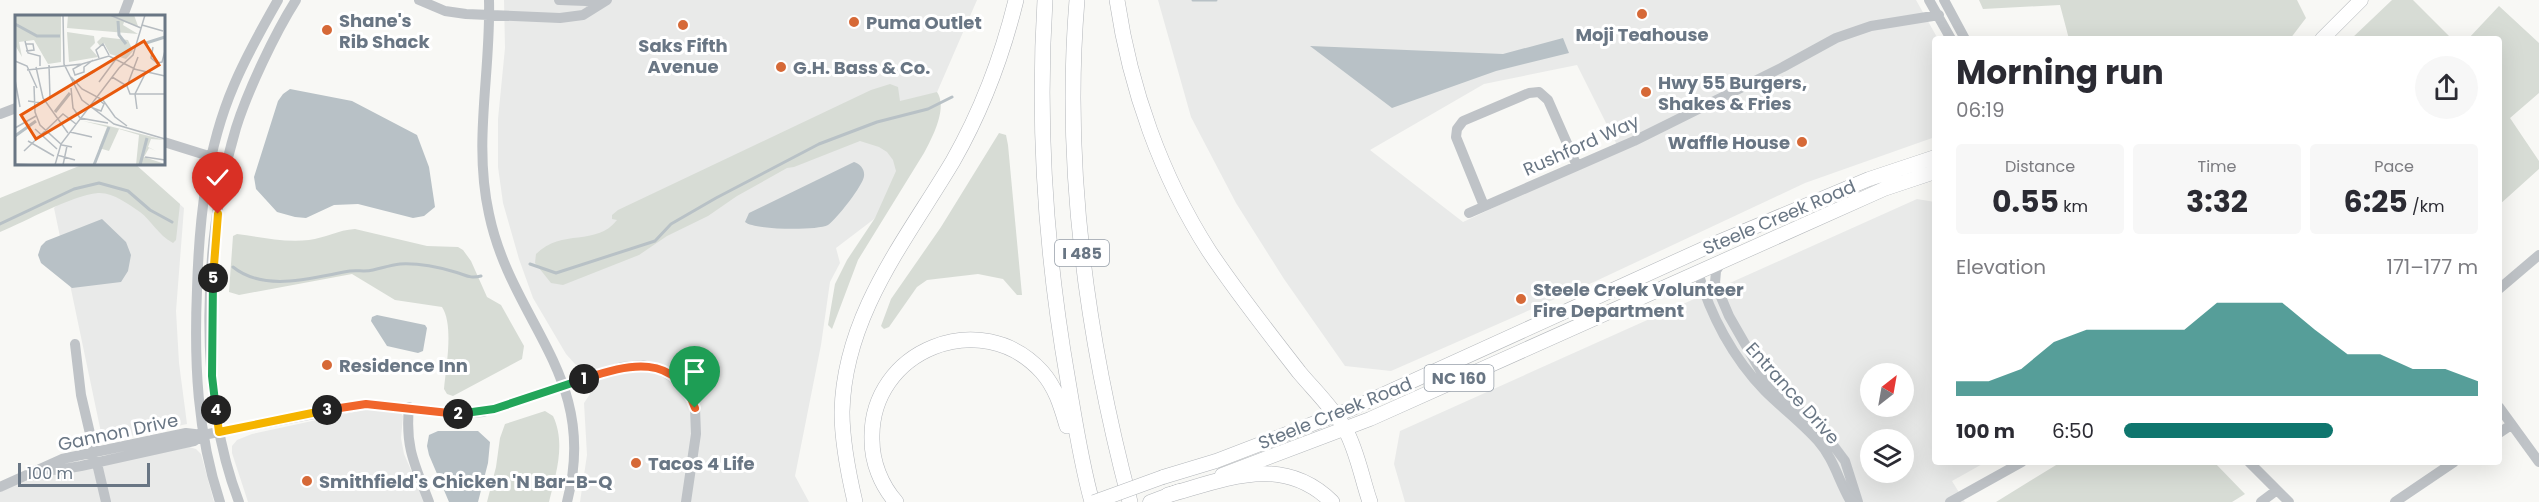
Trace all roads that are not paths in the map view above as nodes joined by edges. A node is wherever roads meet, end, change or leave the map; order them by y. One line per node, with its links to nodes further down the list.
1 (129, 0): 15 (street)
2 (278, 0): 24 (street)
3 (296, 0): 45 (street)
4 (420, 0): 16 (street)
5 (489, 0): 16 (street)
6 (559, 0): 14 (street)
7 (1016, 0): 64 (highway)
8 (1045, 0): 54 (highway, I 485)
9 (1077, 0): 46 (highway, I 485)
10 (1117, 0): 41 (highway)
11 (1929, 0): 17 (street)
12 (1944, 0): 19 (street)
13 (2361, 0): 20 (main road)
14 (603, 2): 16 (street)
15 (123, 15)
16 (489, 15): 38 (street)
17 (1939, 15): 18 (street); 26 (street, Rushford Way)
18 (1950, 36)
19 (1963, 36)
20 (2325, 36)
21 (15, 108): 22 (street)
22 (0, 114)
23 (165, 142): 24 (street)
24 (212, 157): 45 (street)
25 (1932, 158): 28 (main road, Steele Creek Road / NC 160)
26 (1576, 166): 29 (street, Rushford Way); 29 (street)
27 (1932, 173): 33 (main road, Steele Creek Road / NC 160)
28 (1807, 205): 32 (main road, Steele Creek Road / NC 160); 34 (main road)
29 (1484, 206): 30 (street, Rushford Way)
30 (1469, 213)
31 (2539, 255): 35 (street)
32 (1687, 256): 36 (main road); 41 (main road, Steele Creek Road / NC 160)
33 (1722, 261): 34 (main road, Steele Creek Road / NC 160); 73 (street, Entrance Drive)
34 (1698, 272): 36 (main road, Steele Creek Road / NC 160); 72 (street, Entrance Drive)
35 (2502, 284)
36 (1573, 327): 43 (main road, Steele Creek Road / NC 160)
37 (75, 344): 47 (street)
38 (565, 386): 39 (street); 62 (street); 63 (street)
39 (409, 407): 45 (street); 61 (street)
40 (2502, 412): 42 (street)
41 (1334, 415): 43 (highway); 66 (main road, Steele Creek Road / NC 160, bridge)
42 (2511, 425): 44 (street); 48 (street)
43 (1345, 429): 57 (main road, Steele Creek Road / NC 160); 71 (highway)
44 (2502, 431)
45 (210, 434): 47 (street, Gannon Drive); 49 (street, Gannon Drive); 59 (street); 60 (street)
46 (1114, 443): 67 (highway, I 485); 68 (highway)
47 (93, 451): 49 (street); 53 (street, Gannon Drive)
48 (2539, 462)
49 (96, 463): 53 (street, Gannon Drive); 58 (street)
50 (2017, 465): 74 (street)
51 (2252, 465): 56 (street)
52 (2450, 465): 77 (street)
53 (41, 469): 55 (street, Gannon Drive)
54 (1086, 479): 65 (highway); 66 (highway, I 485)
55 (0, 487)
56 (2277, 490): 75 (street); 76 (street)
57 (1168, 495): 69 (main road, Steele Creek Road / NC 160); 70 (highway)
58 (105, 502)
59 (220, 502)
60 (238, 502)
61 (429, 502)
62 (567, 502)
63 (686, 502)
64 (855, 502)
65 (896, 502)
66 (1093, 502)
67 (1130, 502)
68 (1135, 502)
69 (1150, 502)
70 (1332, 502)
71 (1370, 502)
72 (1851, 502)
73 (1858, 502)
74 (1950, 502)
75 (2261, 502)
76 (2289, 502)
77 (2395, 502)

